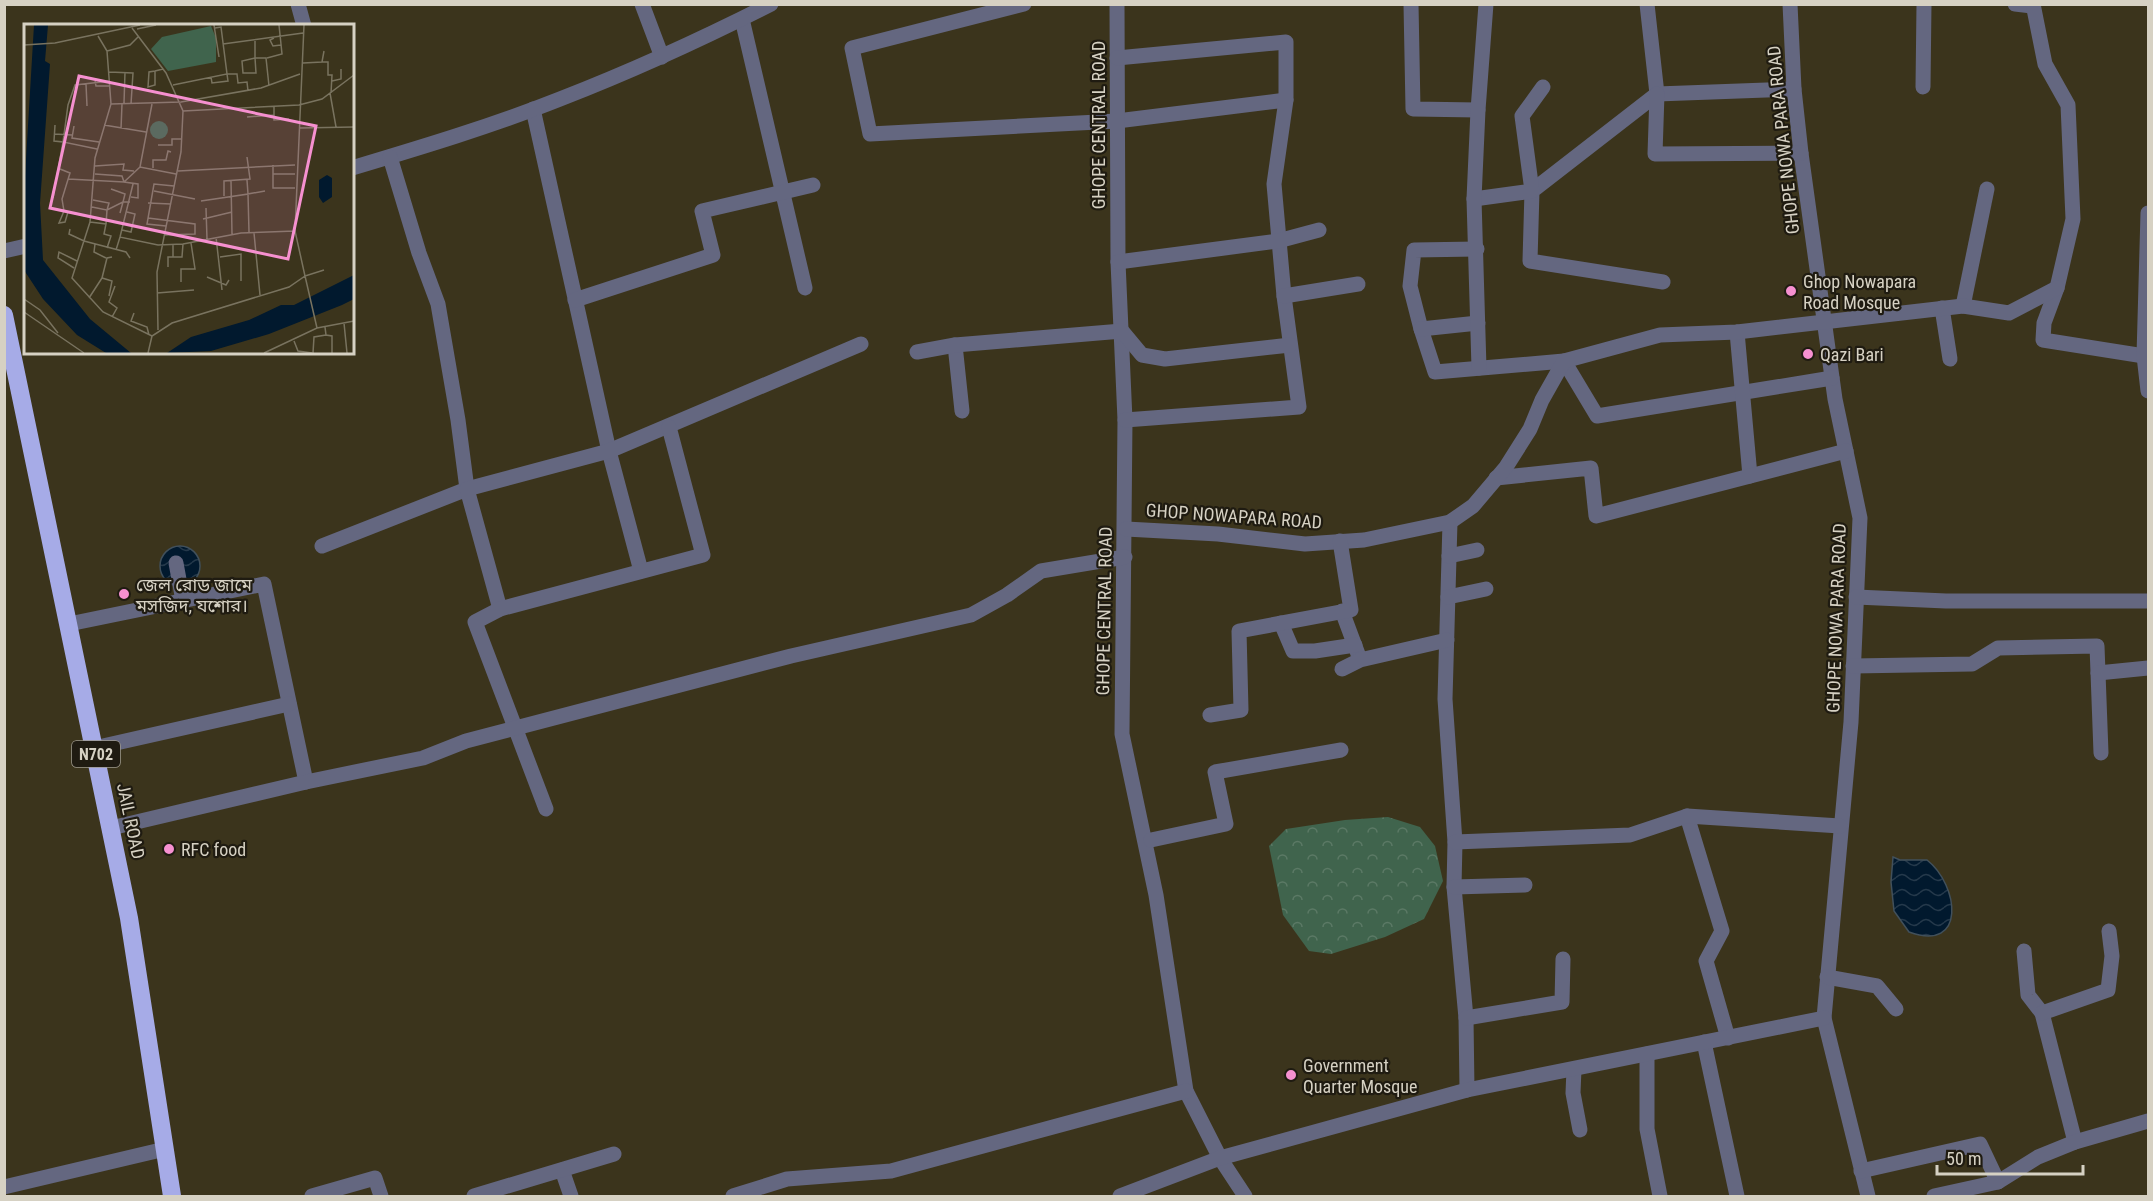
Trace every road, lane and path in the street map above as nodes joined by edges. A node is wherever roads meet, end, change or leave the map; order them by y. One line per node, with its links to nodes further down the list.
1 (298, 4): 14 (street)
2 (642, 4): 15 (street)
3 (771, 4): 13 (street)
4 (1024, 4): 24 (street)
5 (1117, 4): 16 (street, GHOPE CENTRAL ROAD)
6 (1411, 4): 23 (street)
7 (1486, 4): 23 (street)
8 (1647, 4): 20 (street)
9 (1790, 4): 19 (street, GHOPE NOWA PARA ROAD)
10 (1923, 4): 18 (street)
11 (2015, 4): 12 (street)
12 (2032, 5): 43 (street)
13 (742, 19): 15 (street); 31 (street)
14 (303, 24)
15 (662, 57): 22 (street)
16 (1117, 58): 21 (street); 24 (street, GHOPE CENTRAL ROAD)
17 (1543, 87): 30 (street)
18 (1923, 87)
19 (1794, 89): 20 (street); 25 (street, GHOPE NOWA PARA ROAD)
20 (1657, 94): 25 (street); 30 (street)
21 (1286, 100): 24 (street); 35 (street)
22 (533, 109): 26 (street); 45 (street)
23 (1478, 110): 32 (street)
24 (1117, 121): 39 (street, GHOPE CENTRAL ROAD)
25 (1801, 153): 49 (street, GHOPE NOWA PARA ROAD)
26 (390, 157): 27 (street); 72 (street)
27 (354, 167)
28 (813, 185): 31 (street)
29 (1987, 189): 46 (street)
30 (1532, 191): 32 (street); 40 (street)
31 (782, 192): 42 (street); 45 (street)
32 (1474, 199): 37 (street)
33 (2148, 213): 58 (street)
34 (1319, 230): 35 (street)
35 (1278, 241): 39 (street); 44 (street)
36 (24, 246): 38 (street)
37 (1477, 249): 50 (street); 51 (street)
38 (4, 251)
39 (1118, 262): 52 (street, GHOPE CENTRAL ROAD)
40 (1663, 282)
41 (1358, 284): 44 (street)
42 (805, 288)
43 (2057, 288): 46 (street); 58 (street)
44 (1284, 296): 56 (street)
45 (575, 300): 68 (street)
46 (1963, 306): 47 (street)
47 (1942, 308): 49 (street); 59 (street)
48 (4, 315): 90 (highway, JAIL ROAD / N702)
49 (1824, 322): 53 (street); 62 (street, GHOPE NOWA PARA ROAD)
50 (1478, 323): 51 (street); 61 (street)
51 (1420, 329): 61 (street)
52 (1122, 332): 55 (street); 56 (street); 66 (street, GHOPE CENTRAL ROAD)
53 (1737, 332): 60 (street); 64 (street)
54 (861, 344): 67 (street)
55 (955, 345): 57 (street); 65 (street)
56 (1290, 345): 66 (street)
57 (917, 352)
58 (2144, 356): 63 (street)
59 (1950, 359)
60 (1564, 361): 61 (street); 64 (street); 71 (street, GHOP NOWAPARA ROAD)
61 (1479, 368)
62 (1832, 378): 64 (street); 69 (street, GHOPE NOWA PARA ROAD)
63 (2148, 391)
64 (1743, 392): 70 (street)
65 (962, 411)
66 (1125, 420): 74 (street, GHOPE CENTRAL ROAD)
67 (669, 427): 68 (street); 81 (street)
68 (609, 451): 72 (street); 81 (street)
69 (1846, 451): 70 (street); 84 (street, GHOPE NOWA PARA ROAD)
70 (1750, 476): 71 (street)
71 (1496, 478): 73 (street, GHOP NOWAPARA ROAD)
72 (467, 489): 76 (street); 87 (street)
73 (1450, 522): 75 (street, GHOP NOWAPARA ROAD); 78 (street)
74 (1126, 529): 75 (street, GHOP NOWAPARA ROAD); 79 (street, GHOPE CENTRAL ROAD)
75 (1340, 542): 88 (street)
76 (322, 546)
77 (1477, 550): 78 (street)
78 (1449, 556): 83 (street)
79 (1125, 557): 99 (street); 125 (street, GHOPE CENTRAL ROAD)
80 (176, 563): 86 (street)
81 (641, 571): 87 (street)
82 (1486, 589): 83 (street)
83 (1448, 597): 91 (street)
84 (1856, 597): 85 (street); 93 (street, GHOPE NOWA PARA ROAD)
85 (2148, 600)
86 (183, 601): 90 (street); 97 (street)
87 (500, 609): 99 (street)
88 (1342, 611): 89 (street); 92 (street)
89 (1281, 623): 92 (street); 98 (street)
90 (69, 624): 100 (highway, JAIL ROAD / N702)
91 (1447, 640): 92 (street); 109 (street)
92 (1357, 652): 95 (street)
93 (1853, 666): 96 (street); 106 (street, GHOPE NOWA PARA ROAD)
94 (2148, 668): 96 (street)
95 (1342, 669)
96 (2098, 673): 102 (street)
97 (289, 704): 100 (street); 103 (street)
98 (1210, 715)
99 (516, 729): 103 (street); 104 (street)
100 (94, 748): 107 (highway, JAIL ROAD / N702)
101 (1341, 750): 108 (street)
102 (2101, 753)
103 (306, 782): 107 (street)
104 (546, 809)
105 (1687, 816): 106 (street); 109 (street); 120 (street)
106 (1840, 826): 115 (street, GHOPE NOWA PARA ROAD)
107 (111, 828): 129 (highway, JAIL ROAD / N702)
108 (1151, 840)
109 (1455, 842): 111 (street)
110 (1525, 885): 111 (street)
111 (1454, 887): 118 (street)
112 (2109, 931): 117 (street)
113 (2024, 951): 117 (street)
114 (1563, 959): 118 (street)
115 (1827, 977): 116 (street); 119 (street, GHOPE NOWA PARA ROAD)
116 (1896, 1009)
117 (2042, 1013): 128 (street)
118 (1466, 1018): 124 (street)
119 (1824, 1018): 120 (street); 133 (street, GHOPE NOWA PARA ROAD)
120 (1728, 1038): 121 (street)
121 (1704, 1042): 122 (street); 146 (street)
122 (1647, 1054): 123 (street); 145 (street)
123 (1574, 1069): 124 (street); 127 (street)
124 (1467, 1090): 131 (street)
125 (1186, 1091): 131 (street, GHOPE CENTRAL ROAD); 142 (street)
126 (2148, 1121): 128 (street)
127 (1580, 1130)
128 (2074, 1142): 134 (street)
129 (165, 1149): 135 (street); 137 (highway, JAIL ROAD / N702)
130 (614, 1154): 132 (street)
131 (1220, 1158): 143 (street); 144 (street, GHOPE CENTRAL ROAD)
132 (562, 1170): 136 (street); 141 (street)
133 (1861, 1171): 134 (street); 147 (street, GHOPE NOWA PARA ROAD)
134 (1998, 1182): 148 (street)
135 (4, 1187)
136 (489, 1194): 140 (street)
137 (171, 1197)
138 (312, 1197): 139 (street)
139 (381, 1197)
140 (474, 1197)
141 (571, 1197)
142 (733, 1197)
143 (1120, 1197)
144 (1245, 1197)
145 (1660, 1197)
146 (1737, 1197)
147 (1868, 1197)
148 (1934, 1197)

